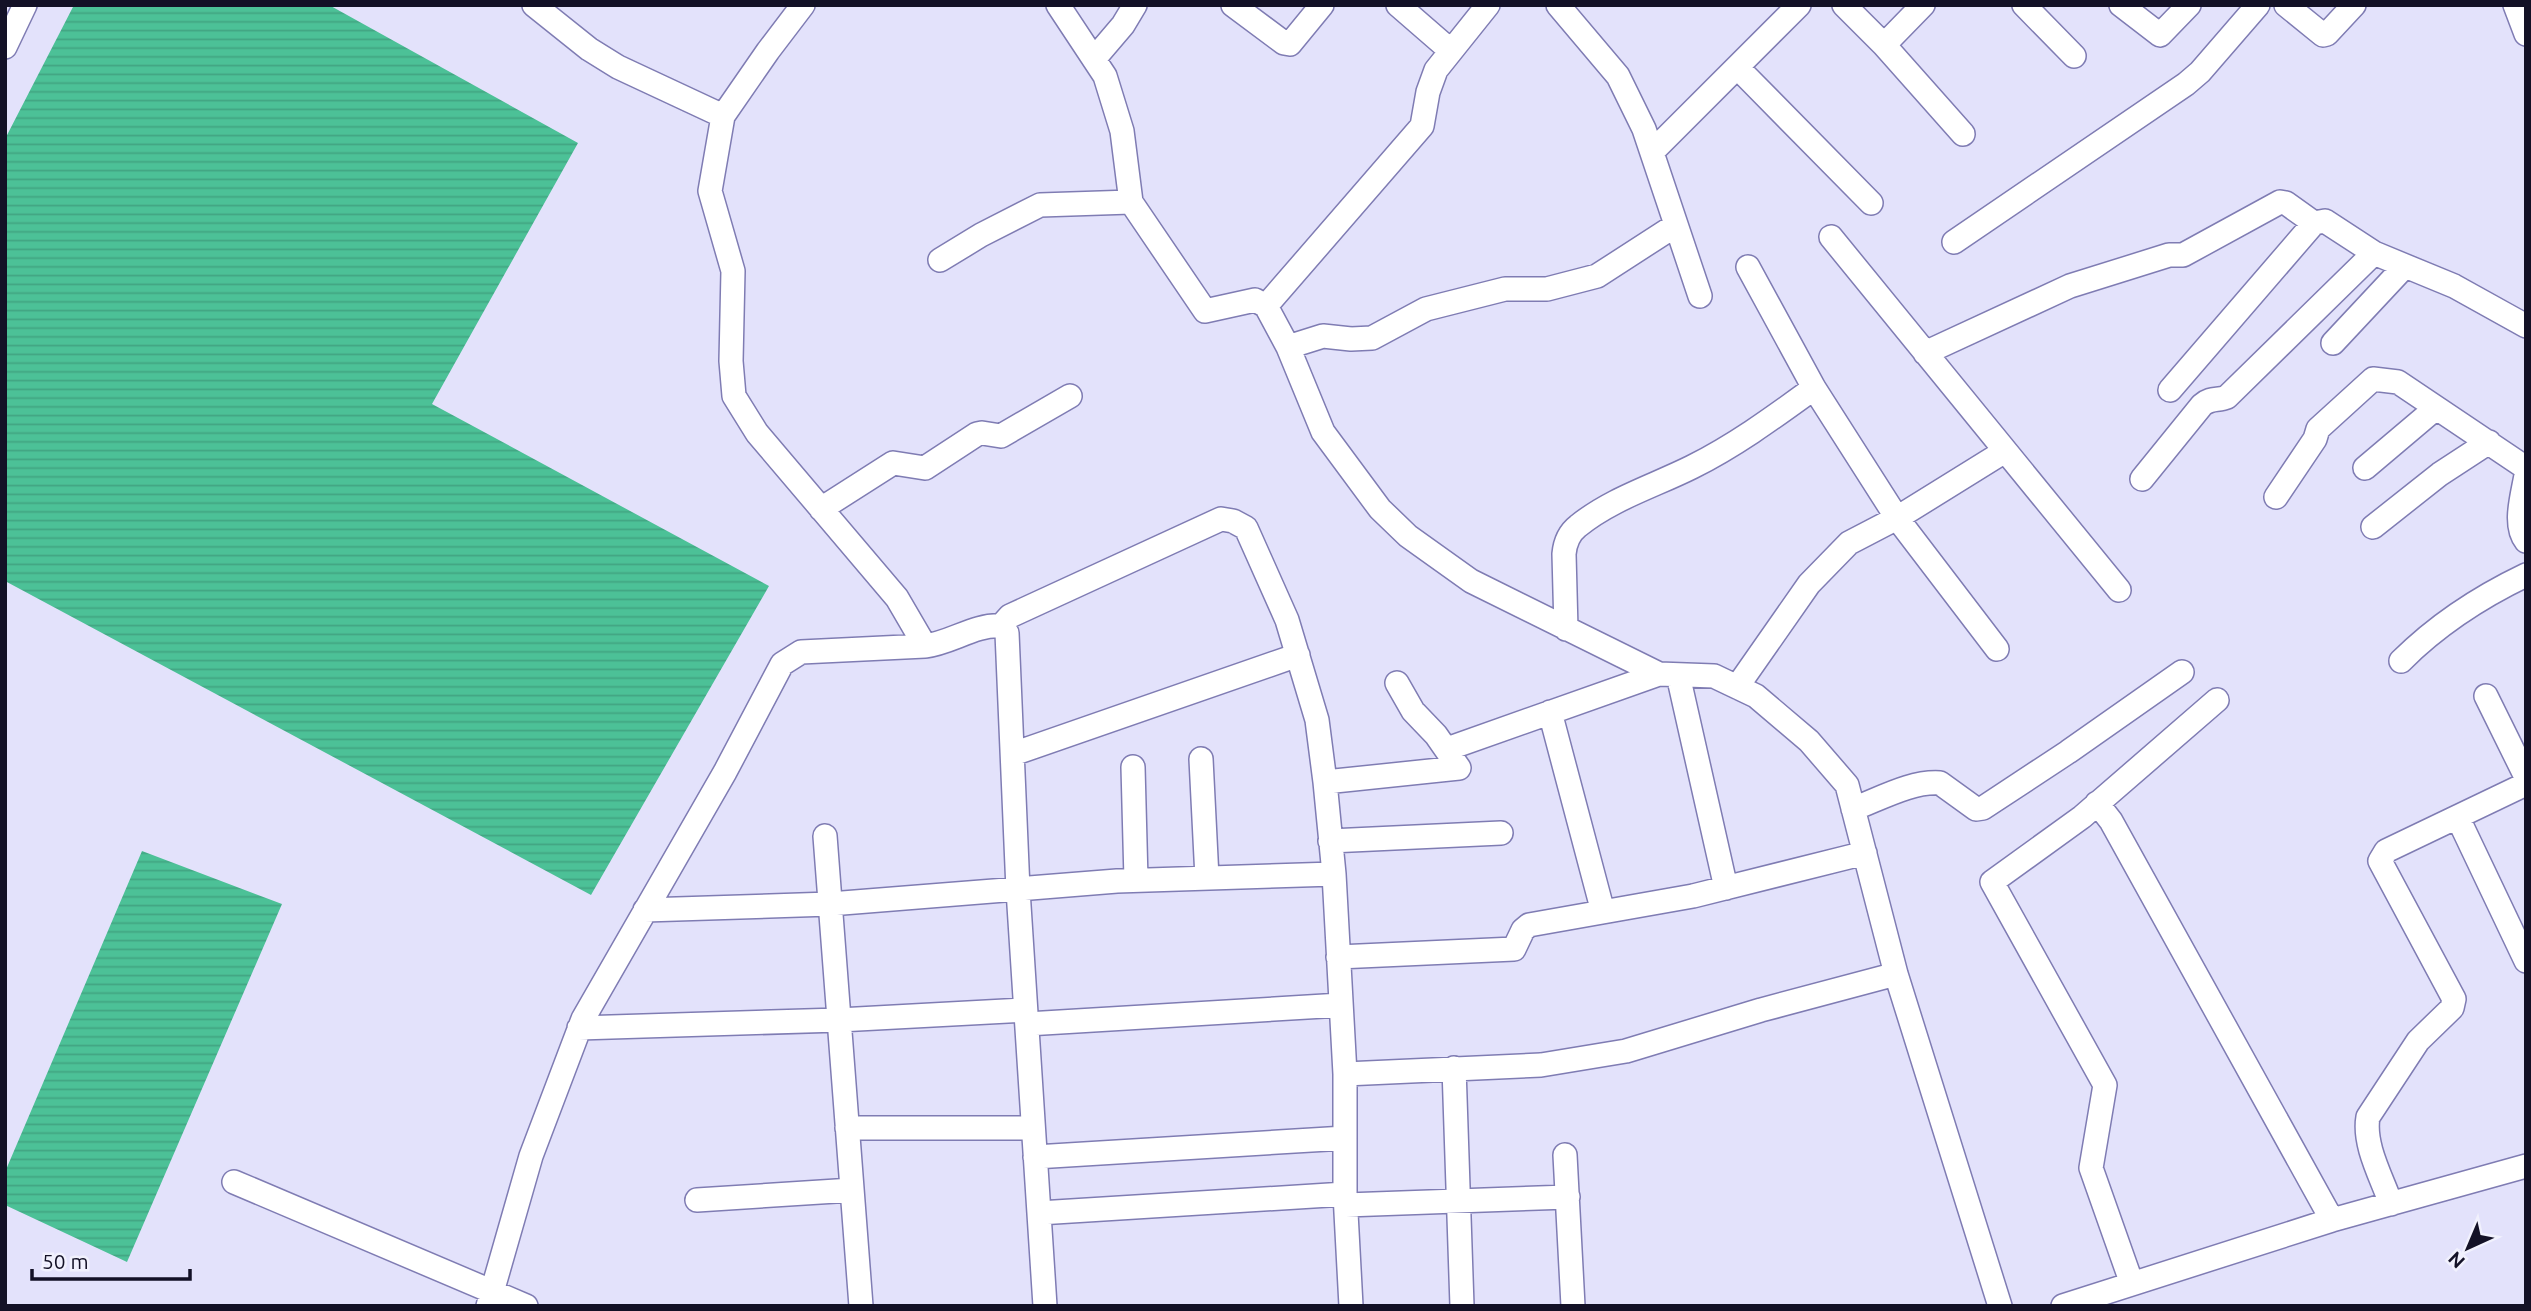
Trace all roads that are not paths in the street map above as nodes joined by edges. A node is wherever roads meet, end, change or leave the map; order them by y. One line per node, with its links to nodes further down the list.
1 (25, 5): 23 (street)
2 (803, 5): 28 (street)
3 (1058, 5): 26 (street)
4 (1135, 5): 26 (street)
5 (1233, 5): 6 (street)
6 (1322, 5)
7 (1398, 5): 24 (street)
8 (1488, 5): 24 (street)
9 (1559, 5): 30 (street)
10 (1799, 5): 27 (street)
11 (1844, 5): 22 (street)
12 (1923, 5): 22 (street)
13 (2024, 5): 25 (street)
14 (2120, 5): 15 (street)
15 (2189, 5)
16 (2258, 5): 36 (street)
17 (2286, 5): 18 (street)
18 (2354, 5)
19 (2515, 5): 21 (street)
20 (537, 6): 28 (street)
21 (2526, 34)
22 (1884, 45): 29 (street)
23 (5, 47)
24 (1451, 51): 42 (street)
25 (2074, 56)
26 (1094, 59): 31 (street)
27 (1737, 67): 30 (street); 32 (street)
28 (723, 116): 58 (street)
29 (1963, 134)
30 (1652, 152): 34 (street)
31 (1131, 202): 38 (street); 42 (street)
32 (1871, 204)
33 (2314, 223): 37 (street); 46 (street); 48 (street)
34 (1676, 225): 41 (street); 45 (street)
35 (1831, 237): 46 (street)
36 (1954, 242)
37 (2374, 253): 39 (street); 56 (street)
38 (940, 260)
39 (2405, 266): 43 (street); 44 (street)
40 (1748, 267): 47 (street)
41 (1700, 296)
42 (1266, 306): 45 (street)
43 (2526, 326)
44 (2333, 343)
45 (1288, 347): 65 (street)
46 (1925, 353): 52 (street)
47 (1814, 388): 59 (street); 65 (street)
48 (2170, 390)
49 (1070, 396): 58 (street)
50 (2436, 408): 51 (street); 53 (street); 57 (street)
51 (2489, 442): 54 (street); 60 (street)
52 (2005, 452): 59 (street); 63 (street)
53 (2365, 468)
54 (2526, 468)
55 (2526, 475): 61 (street)
56 (2142, 479)
57 (2276, 497)
58 (821, 509): 66 (street)
59 (1897, 518): 67 (street); 73 (street)
60 (2372, 527)
61 (2526, 541)
62 (2526, 575): 69 (street)
63 (2119, 590)
64 (1001, 626): 66 (street); 68 (street); 78 (street)
65 (1566, 629): 71 (street)
66 (925, 646): 97 (street)
67 (1997, 649)
68 (1298, 655): 78 (street); 82 (street)
69 (2401, 661)
70 (2182, 672): 85 (street)
71 (1669, 674): 73 (street); 76 (street); 94 (street)
72 (1397, 683): 77 (street)
73 (1737, 687): 85 (street)
74 (2486, 696): 81 (street)
75 (2217, 701): 84 (street)
76 (1550, 712): 77 (street); 98 (street)
77 (1447, 749): 82 (street)
78 (1013, 754): 95 (street)
79 (1201, 759): 92 (street)
80 (1133, 767): 93 (street)
81 (2526, 777)
82 (1325, 782): 89 (street)
83 (2526, 783): 86 (street)
84 (2097, 803): 122 (street); 123 (street)
85 (1853, 809): 90 (street)
86 (2458, 818): 100 (street); 120 (street)
87 (1501, 833): 89 (street)
88 (825, 836): 96 (street)
89 (1330, 841): 91 (street)
90 (1865, 853): 94 (street); 101 (street)
91 (1334, 874): 92 (street); 99 (street)
92 (1207, 878): 93 (street)
93 (1136, 880): 95 (street)
94 (1726, 888): 98 (street)
95 (1018, 890): 96 (street); 103 (street)
96 (830, 904): 97 (street); 104 (street)
97 (645, 910): 105 (street)
98 (1603, 912): 99 (street)
99 (1338, 957): 102 (street)
100 (2526, 961)
101 (1896, 974): 106 (street); 131 (street)
102 (1341, 1005): 103 (street); 107 (street)
103 (1026, 1017): 104 (street); 109 (street)
104 (839, 1020): 105 (street); 108 (street)
105 (579, 1028): 124 (street)
106 (1454, 1068): 107 (street); 119 (street)
107 (1345, 1074): 110 (street)
108 (847, 1128): 109 (street); 115 (street)
109 (1033, 1128): 112 (street)
110 (1345, 1138): 112 (street); 118 (street)
111 (1565, 1155): 116 (street)
112 (1035, 1157): 121 (street)
113 (2526, 1166): 120 (street)
114 (234, 1182): 124 (street)
115 (852, 1190): 117 (street); 126 (street)
116 (1568, 1197): 119 (street); 130 (street)
117 (697, 1200)
118 (1345, 1200): 119 (street); 121 (street); 128 (street)
119 (1458, 1202): 129 (street)
120 (2391, 1204): 122 (street)
121 (1039, 1213): 127 (street)
122 (2332, 1220): 123 (street)
123 (2132, 1284): 132 (street)
124 (490, 1298): 125 (street)
125 (526, 1306)
126 (861, 1306)
127 (1045, 1306)
128 (1351, 1306)
129 (1462, 1306)
130 (1573, 1306)
131 (2000, 1306)
132 (2063, 1306)

